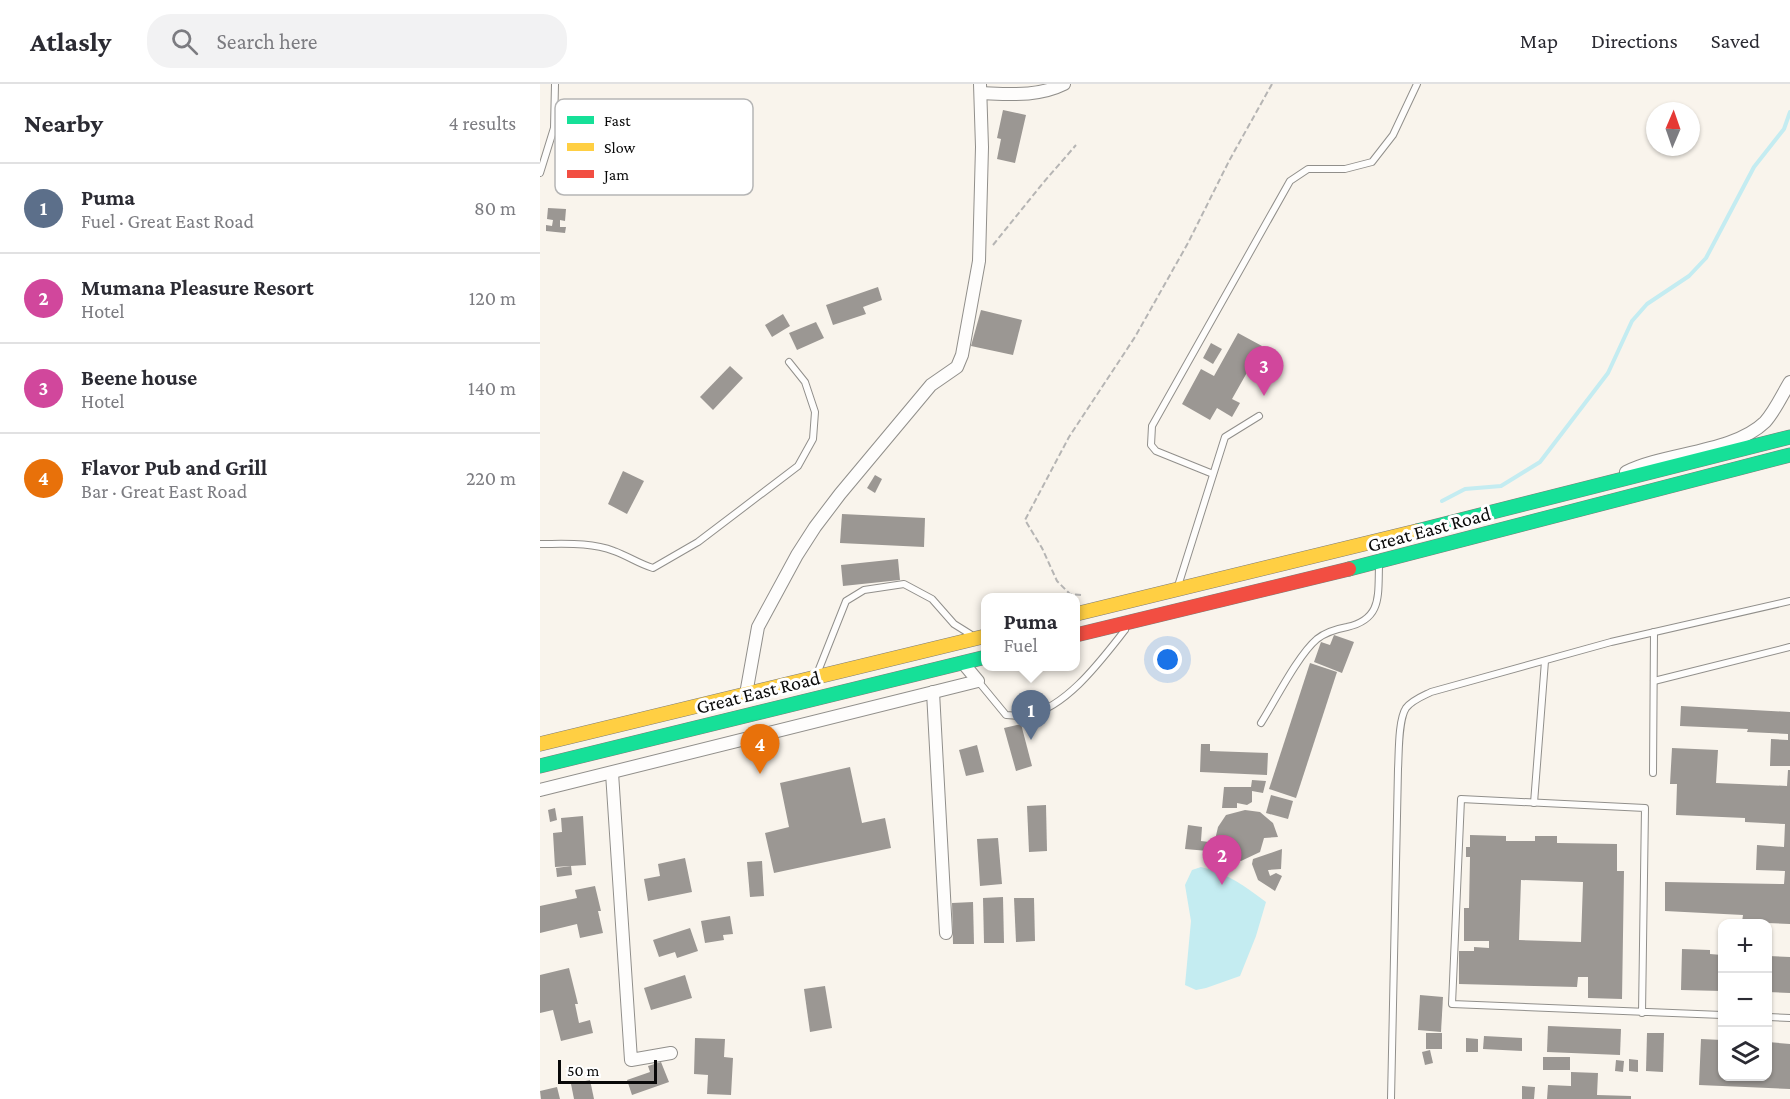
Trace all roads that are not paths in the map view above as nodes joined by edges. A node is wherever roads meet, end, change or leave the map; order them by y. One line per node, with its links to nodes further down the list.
1 (555, 84): 5 (lane)
2 (1064, 84): 4 (street)
3 (1417, 84): 11 (lane)
4 (981, 88): 30 (street)
5 (540, 173)
6 (789, 362): 13 (lane)
7 (1790, 382): 12 (street)
8 (1259, 416): 11 (lane)
9 (1790, 437): 12 (main road, Great East Road)
10 (1790, 455): 14 (main road, Great East Road)
11 (1213, 474): 15 (lane)
12 (1598, 486): 15 (main road, Great East Road)
13 (540, 543)
14 (1379, 562): 18 (main road, Great East Road); 31 (lane)
15 (1177, 589): 17 (main road, Great East Road)
16 (1790, 601): 19 (lane)
17 (1080, 613)
18 (1131, 622): 20 (main road, Great East Road); 27 (lane)
19 (1654, 632): 24 (lane); 28 (lane)
20 (1080, 634)
21 (981, 637): 26 (main road, Great East Road); 26 (lane)
22 (1790, 647): 28 (lane)
23 (981, 658): 25 (main road, Great East Road)
24 (1545, 661): 37 (lane); 44 (lane)
25 (963, 663): 27 (street); 33 (main road, Great East Road)
26 (816, 677): 30 (main road, Great East Road)
27 (978, 681): 29 (street)
28 (1654, 681): 35 (lane)
29 (933, 692): 34 (street); 38 (street)
30 (746, 694): 32 (main road, Great East Road)
31 (1261, 723)
32 (540, 744)
33 (540, 766)
34 (612, 773): 36 (street); 43 (street)
35 (1653, 773)
36 (540, 790)
37 (1534, 803): 39 (lane); 39 (lane)
38 (946, 933)
39 (1642, 1013): 40 (lane)
40 (1718, 1015)
41 (1772, 1017): 42 (lane)
42 (1790, 1018)
43 (671, 1053)
44 (1391, 1099)

